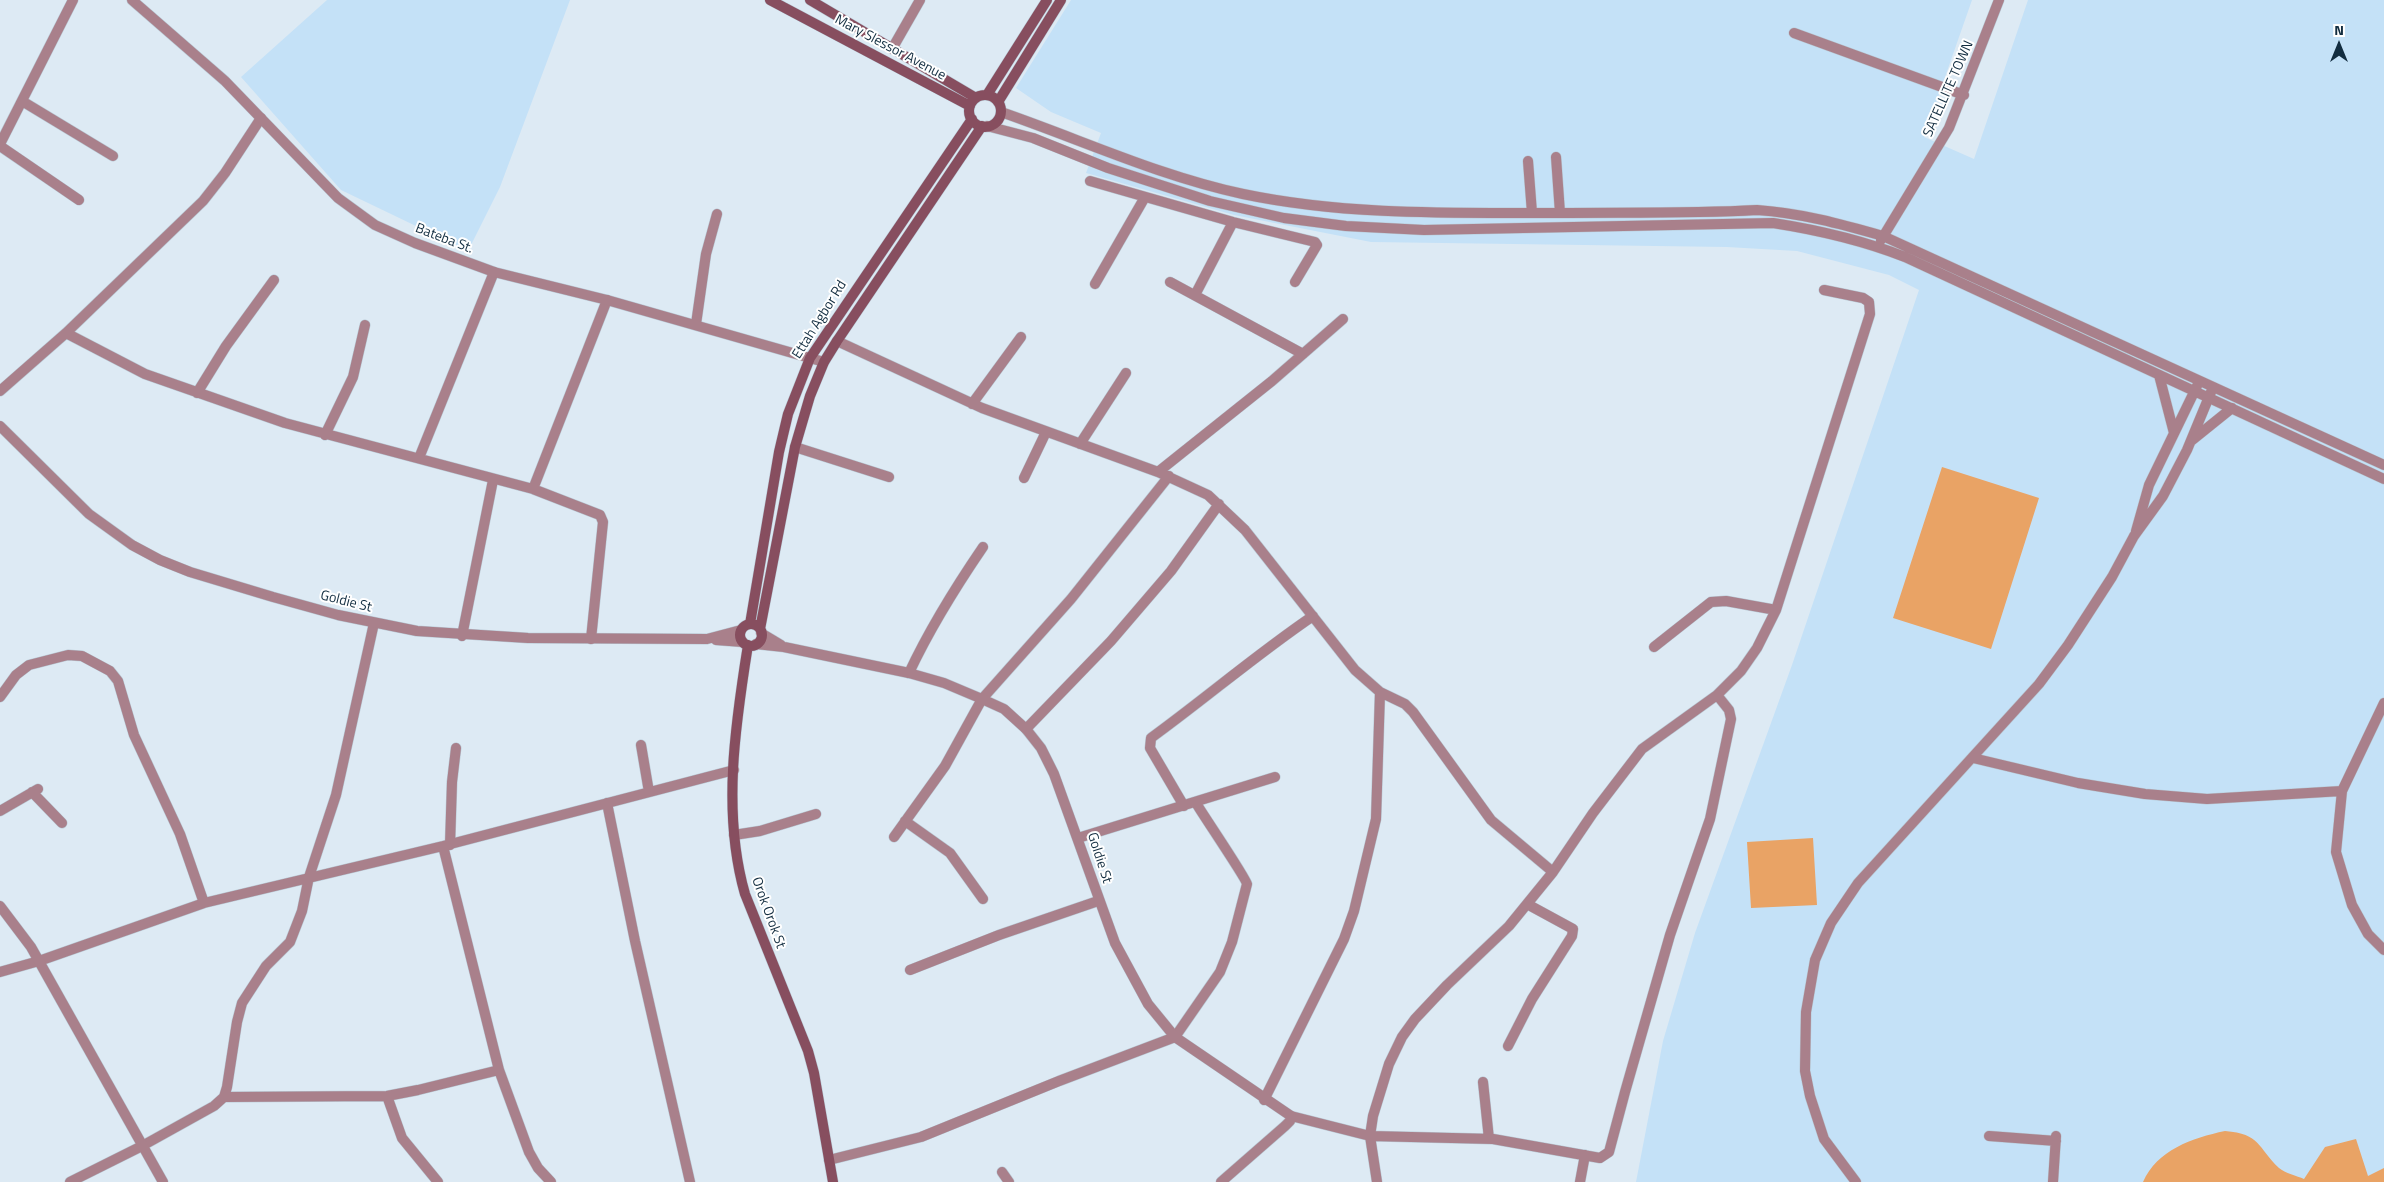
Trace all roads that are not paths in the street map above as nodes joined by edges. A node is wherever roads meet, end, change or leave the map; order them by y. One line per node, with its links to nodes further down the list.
1 (73, 0): 13 (street)
2 (132, 0): 16 (street, Bateba St.)
3 (770, 0): 14 (main road, Mary Slessor Avenue)
4 (810, 0): 10 (main road, Mary Slessor Avenue)
5 (920, 0): 10 (street)
6 (1047, 0): 11 (main road)
7 (1061, 0): 15 (main road)
8 (2000, 0): 12 (street, SATELLITE TOWN)
9 (1794, 33): 12 (street)
10 (892, 49): 14 (main road, Mary Slessor Avenue)
11 (987, 95): 14 (main road); 15 (main road)
12 (1964, 95): 30 (street, SATELLITE TOWN)
13 (22, 101): 19 (street); 20 (street)
14 (973, 102): 17 (main road)
15 (1000, 107): 18 (main road); 27 (street)
16 (261, 118): 32 (street, Bateba St.); 43 (street)
17 (972, 119): 18 (main road); 47 (main road, Ettah Agbor Rd)
18 (985, 126): 31 (street); 45 (main road, Ettah Agbor Rd)
19 (0, 145): 25 (street)
20 (113, 156)
21 (1556, 157): 26 (street)
22 (1528, 162): 27 (street)
23 (1090, 181): 24 (street)
24 (1145, 197): 29 (street); 36 (street)
25 (79, 200)
26 (1560, 212): 27 (street); 30 (street)
27 (1532, 213)
28 (717, 214): 41 (street)
29 (1233, 222): 35 (street); 38 (street)
30 (1883, 236): 31 (street, SATELLITE TOWN); 51 (street)
31 (1878, 246): 50 (street)
32 (494, 272): 39 (street, Bateba St.); 66 (street)
33 (274, 280): 55 (street)
34 (1170, 282): 38 (street)
35 (1295, 282)
36 (1095, 284)
37 (1824, 290): 78 (street)
38 (1194, 295): 46 (street)
39 (607, 300): 41 (street, Bateba St.); 74 (street)
40 (1342, 320): 46 (street)
41 (696, 324): 47 (street, Bateba St.)
42 (365, 325): 62 (street)
43 (66, 333): 53 (street); 55 (street)
44 (1021, 336): 57 (street)
45 (837, 341): 48 (main road, Ettah Agbor Rd); 57 (street)
46 (1303, 354): 68 (street)
47 (810, 358): 48 (street, Bateba St.); 81 (main road, Ettah Agbor Rd)
48 (824, 362): 65 (main road, Ettah Agbor Rd)
49 (1126, 373): 64 (street)
50 (2159, 375): 54 (street); 61 (street)
51 (2200, 380): 52 (street); 54 (street)
52 (2214, 387): 56 (street); 67 (street)
53 (0, 390)
54 (2195, 391): 56 (street); 61 (street)
55 (197, 394): 62 (street)
56 (2209, 397): 58 (street); 63 (street)
57 (972, 404): 60 (street)
58 (2232, 408): 63 (street); 72 (street)
59 (0, 426): 80 (street, Goldie St)
60 (1046, 432): 64 (street); 71 (street)
61 (2174, 433): 76 (street)
62 (325, 435): 66 (street)
63 (2190, 441): 76 (street)
64 (1080, 444): 68 (street)
65 (795, 447): 70 (street); 81 (main road, Ettah Agbor Rd)
66 (419, 458): 73 (street)
67 (2384, 465)
68 (1158, 472): 69 (street)
69 (1169, 476): 75 (street); 92 (street)
70 (889, 477)
71 (1024, 478)
72 (2384, 479)
73 (493, 480): 74 (street); 82 (street)
74 (533, 489): 83 (street)
75 (1219, 504): 79 (street); 94 (street)
76 (2134, 536): 97 (street)
77 (983, 547): 88 (street)
78 (1776, 610): 87 (street); 90 (street)
79 (1313, 616): 89 (street); 104 (street)
80 (374, 623): 82 (street, Goldie St); 114 (street)
81 (753, 629): 84 (street, Goldie St); 85 (main road); 85 (main road); 86 (street)
82 (462, 636): 83 (street, Goldie St)
83 (591, 638): 84 (street, Goldie St)
84 (707, 639): 85 (street, Goldie St)
85 (749, 644): 86 (street, Goldie St); 98 (main road, Orok Orok St)
86 (784, 647): 88 (street, Goldie St)
87 (1654, 647)
88 (909, 673): 92 (street, Goldie St)
89 (1380, 692): 113 (street); 130 (street)
90 (1717, 695): 113 (street); 136 (street, Goldie St)
91 (0, 697): 117 (street)
92 (982, 699): 94 (street, Goldie St); 107 (street)
93 (2384, 703): 100 (street)
94 (1026, 729): 111 (street, Goldie St)
95 (641, 745): 101 (street)
96 (456, 748): 112 (street)
97 (1973, 758): 100 (street); 149 (street)
98 (734, 770): 101 (street); 109 (main road, Orok Orok St)
99 (1275, 777): 103 (street)
100 (2342, 791): 120 (street)
101 (649, 792): 102 (street)
102 (607, 803): 112 (street); 143 (street)
103 (1196, 803): 104 (street); 124 (street)
104 (1184, 806): 111 (street)
105 (0, 810): 108 (street)
106 (816, 814): 109 (street)
107 (906, 821): 110 (street); 115 (street)
108 (62, 823)
109 (734, 835): 137 (main road, Orok Orok St)
110 (894, 837)
111 (1078, 838): 116 (street, Goldie St)
112 (447, 846): 114 (street); 126 (street)
113 (1553, 872): 118 (street)
114 (310, 877): 117 (street); 129 (street)
115 (984, 899)
116 (1098, 901): 122 (street); 124 (street, Goldie St)
117 (204, 903): 121 (street)
118 (1527, 904): 125 (street); 132 (street)
119 (0, 906): 121 (street)
120 (2384, 950)
121 (39, 961): 123 (street); 135 (street)
122 (910, 970)
123 (0, 972)
124 (1175, 1037): 130 (street, Goldie St); 137 (street)
125 (1508, 1046)
126 (499, 1070): 128 (street); 142 (street)
127 (1483, 1082): 134 (street)
128 (387, 1096): 129 (street); 141 (street)
129 (224, 1097): 135 (street)
130 (1264, 1100): 131 (street, Goldie St)
131 (1291, 1116): 132 (street, Goldie St); 146 (street)
132 (1370, 1136): 134 (street, Goldie St); 147 (street)
133 (1989, 1136): 150 (street)
134 (1489, 1139): 136 (street, Goldie St)
135 (142, 1146): 139 (street); 140 (street)
136 (1586, 1155): 148 (street)
137 (829, 1160): 144 (main road, Orok Orok St)
138 (1002, 1172): 145 (street)
139 (70, 1182)
140 (163, 1182)
141 (438, 1182)
142 (551, 1182)
143 (690, 1182)
144 (833, 1182)
145 (1009, 1182)
146 (1221, 1182)
147 (1377, 1182)
148 (1580, 1182)
149 (1856, 1182)
150 (2053, 1182)

